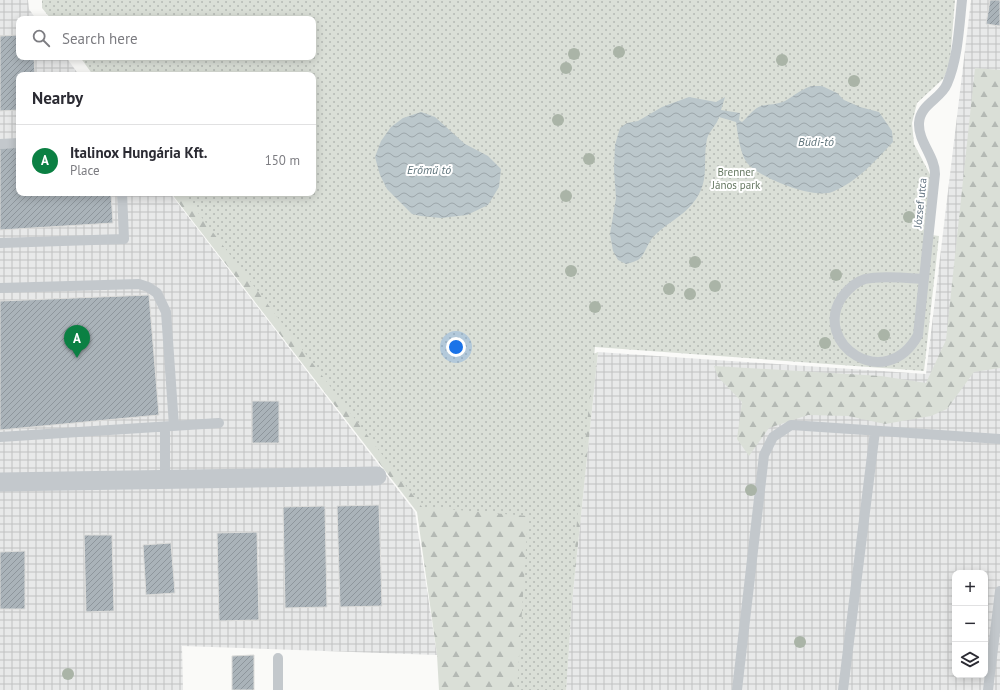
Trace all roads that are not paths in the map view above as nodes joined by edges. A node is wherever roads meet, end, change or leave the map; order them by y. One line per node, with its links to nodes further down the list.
1 (962, 0): 6 (lane, József utca)
2 (16, 143): 3 (lane)
3 (0, 144)
4 (122, 196): 5 (lane)
5 (0, 243)
6 (924, 279): 6 (lane, József utca)
7 (0, 288): 9 (lane)
8 (219, 424): 9 (lane)
9 (170, 426): 11 (lane); 14 (lane)
10 (875, 431): 12 (lane); 19 (lane); 20 (lane)
11 (0, 437)
12 (1000, 439)
13 (377, 476): 14 (street)
14 (165, 479): 15 (street)
15 (0, 482)
16 (1000, 591): 21 (lane)
17 (278, 658): 18 (lane)
18 (278, 690)
19 (737, 690)
20 (843, 690)
21 (988, 690)

